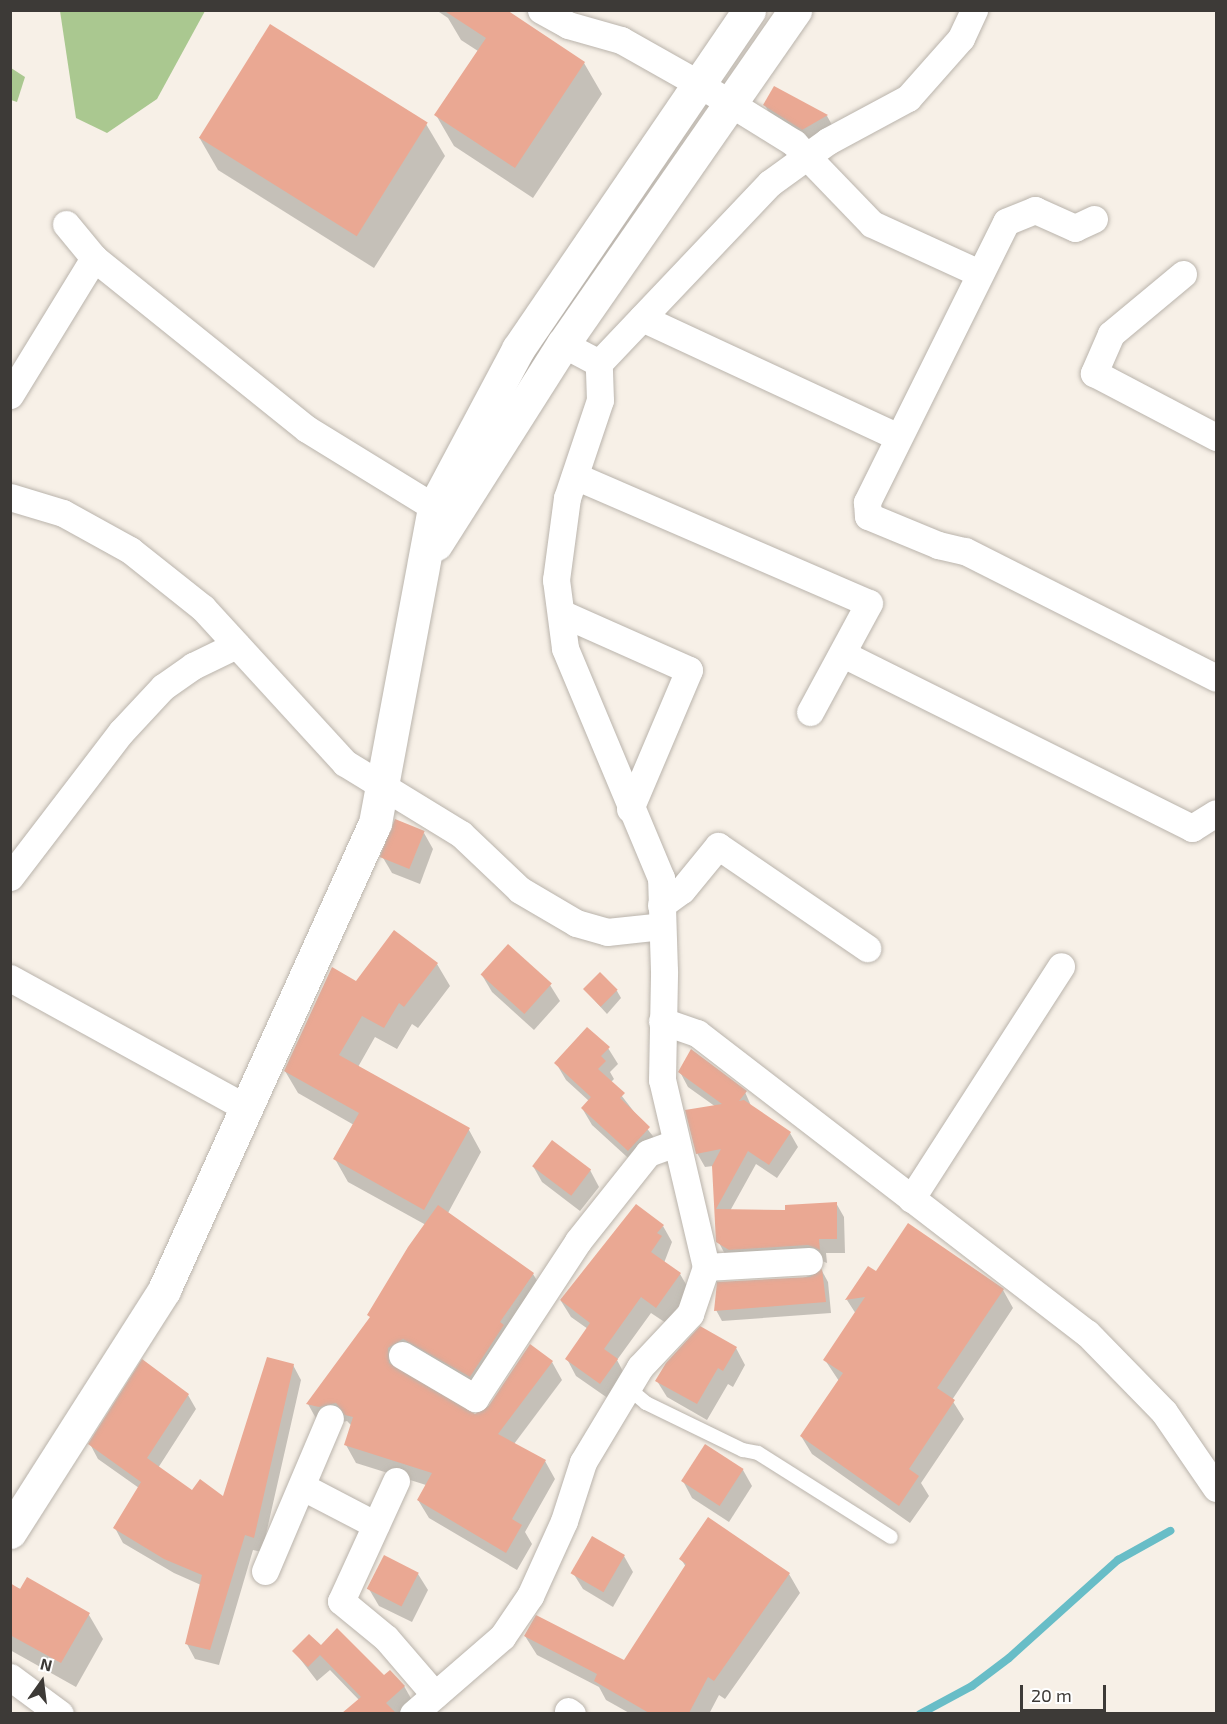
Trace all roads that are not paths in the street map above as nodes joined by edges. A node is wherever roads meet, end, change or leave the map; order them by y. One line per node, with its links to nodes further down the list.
1 (541, 10): 5 (street)
2 (749, 10): 5 (street)
3 (795, 10): 6 (street)
4 (974, 10): 7 (street)
5 (699, 84): 6 (street); 21 (street)
6 (730, 104): 7 (street); 14 (street)
7 (807, 156): 11 (street); 13 (street)
8 (1094, 219): 11 (street)
9 (66, 224): 10 (street)
10 (94, 258): 16 (street); 21 (street)
11 (979, 273): 18 (street)
12 (1183, 274): 17 (street)
13 (642, 318): 15 (street); 18 (street)
14 (563, 344): 15 (street); 22 (street)
15 (599, 363): 19 (street)
16 (10, 394)
17 (1216, 437)
18 (898, 438): 26 (street)
19 (575, 476): 23 (street); 25 (street)
20 (10, 497): 24 (street)
21 (434, 507): 22 (street)
22 (426, 561): 28 (street)
23 (561, 613): 29 (street); 29 (street)
24 (236, 645): 28 (street); 31 (street)
25 (843, 654): 27 (street); 30 (street)
26 (1216, 678)
27 (810, 712)
28 (382, 788): 32 (street); 37 (street)
29 (630, 809): 32 (street)
30 (1216, 813)
31 (10, 877)
32 (662, 916): 33 (street); 36 (street)
33 (867, 948)
34 (1061, 966): 39 (street)
35 (10, 978): 37 (street)
36 (662, 1021): 38 (street); 39 (street)
37 (246, 1108): 49 (street)
38 (676, 1143): 41 (street); 42 (street)
39 (911, 1199): 47 (street)
40 (808, 1261): 41 (street)
41 (706, 1267): 43 (street)
42 (402, 1355)
43 (627, 1387): 50 (lane); 53 (street)
44 (330, 1418): 46 (street)
45 (396, 1481): 48 (street)
46 (303, 1487): 48 (street); 51 (street)
47 (1216, 1488)
48 (376, 1525): 53 (street)
49 (10, 1532)
50 (891, 1537)
51 (265, 1571)
52 (10, 1677): 54 (street)
53 (435, 1695): 55 (street)
54 (60, 1713)
55 (413, 1713)

